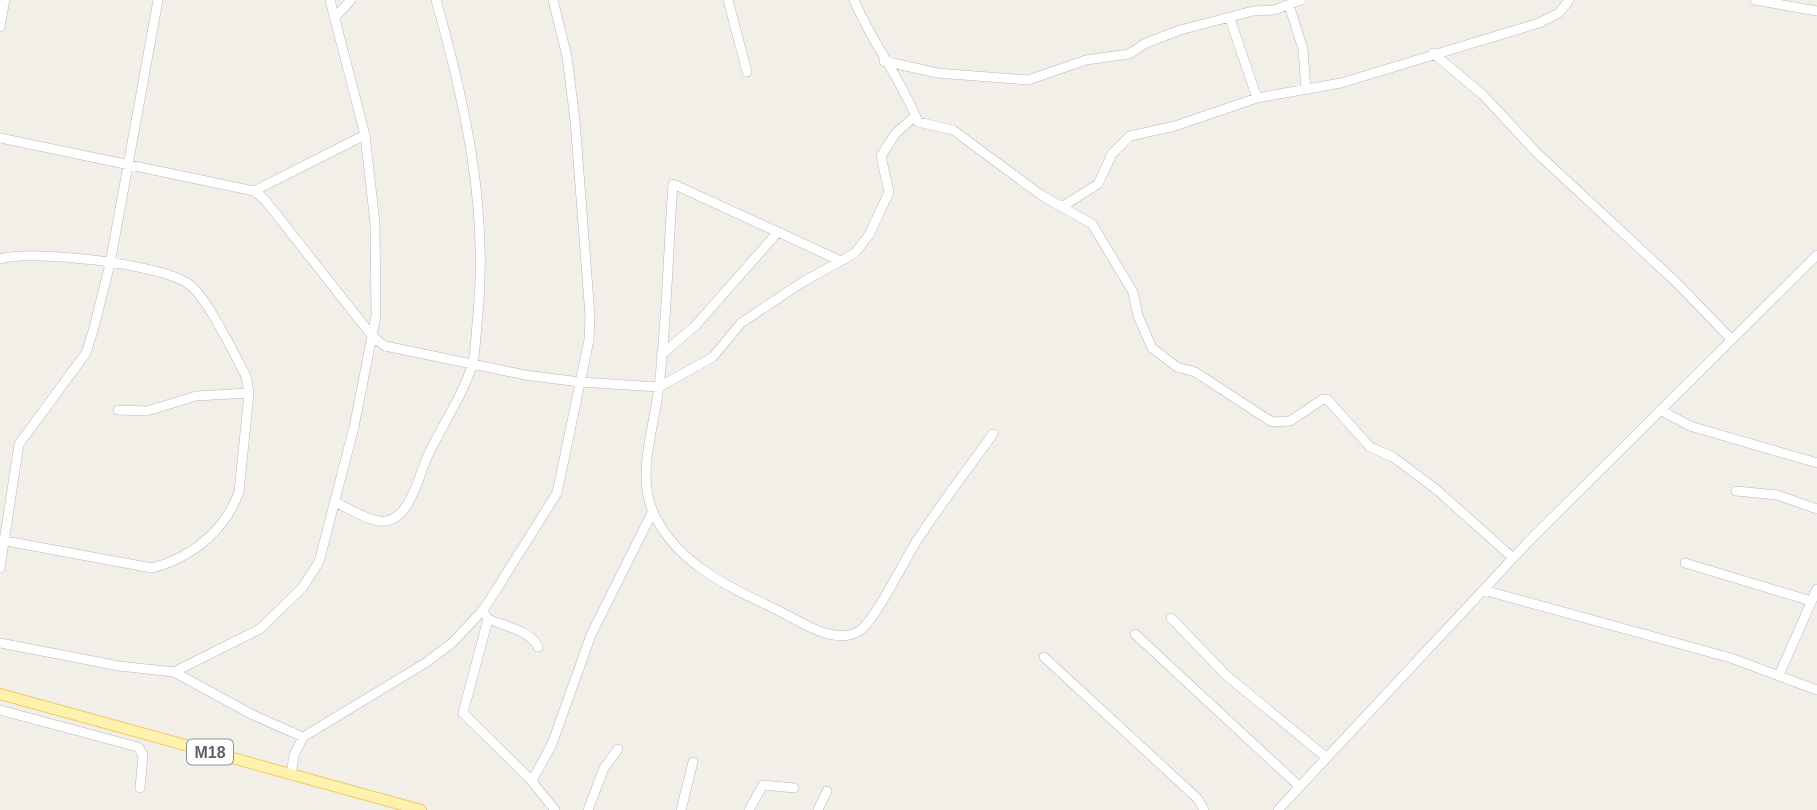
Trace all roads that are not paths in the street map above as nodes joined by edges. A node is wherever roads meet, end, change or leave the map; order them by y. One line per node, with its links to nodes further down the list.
1 (5, 0): 16 (street)
2 (158, 0): 25 (street)
3 (330, 0): 14 (street)
4 (351, 0): 14 (street)
5 (436, 0): 36 (street)
6 (553, 0): 37 (street)
7 (728, 0): 19 (street)
8 (854, 0): 18 (street)
9 (1301, 0): 12 (street)
10 (1569, 0): 17 (street)
11 (1755, 0): 13 (street)
12 (1289, 5): 15 (street); 20 (street)
13 (1817, 11)
14 (336, 16): 23 (street)
15 (1230, 19): 18 (street); 21 (street)
16 (0, 27)
17 (1433, 53): 20 (street); 34 (street)
18 (884, 61): 22 (street)
19 (747, 72)
20 (1306, 90): 21 (street)
21 (1257, 98): 27 (street)
22 (915, 116): 27 (street); 31 (street)
23 (365, 135): 26 (street); 33 (street)
24 (0, 138): 25 (street)
25 (128, 165): 26 (street); 32 (street)
26 (254, 191): 33 (street)
27 (1063, 206): 49 (street)
28 (777, 233): 31 (street); 35 (street); 35 (street)
29 (1817, 255): 34 (street)
30 (0, 259): 32 (street)
31 (841, 261): 38 (street)
32 (110, 264): 39 (street); 48 (street)
33 (373, 337): 36 (street); 45 (street)
34 (1731, 339): 41 (street)
35 (661, 355): 38 (street)
36 (473, 363): 37 (street); 45 (street)
37 (580, 383): 38 (street); 55 (street)
38 (659, 387): 47 (street)
39 (249, 393): 40 (street); 48 (street)
40 (118, 410)
41 (1660, 410): 43 (street); 49 (street)
42 (993, 434): 47 (street)
43 (1817, 463)
44 (1736, 491): 46 (street)
45 (335, 502): 61 (street)
46 (1817, 509)
47 (653, 511): 71 (street)
48 (2, 540): 51 (street)
49 (1513, 558): 53 (street)
50 (1685, 563): 54 (street)
51 (0, 568)
52 (1817, 589): 54 (street)
53 (1483, 590): 62 (street); 68 (street)
54 (1811, 601): 62 (street)
55 (485, 615): 59 (street); 66 (street); 71 (street)
56 (1171, 618): 68 (street)
57 (1135, 634): 72 (street)
58 (0, 643): 61 (street)
59 (538, 647)
60 (1044, 657): 82 (street)
61 (174, 671): 66 (street)
62 (1779, 675): 63 (street)
63 (1817, 690)
64 (0, 694): 70 (main road, M18)
65 (0, 710): 73 (street)
66 (303, 737): 70 (street)
67 (618, 749): 78 (street)
68 (1326, 758): 72 (street)
69 (693, 762): 79 (street)
70 (291, 775): 76 (main road, M18)
71 (531, 781): 77 (street)
72 (1300, 787): 83 (street)
73 (140, 788)
74 (794, 788): 80 (street)
75 (827, 791): 81 (street)
76 (421, 810)
77 (555, 810)
78 (587, 810)
79 (681, 810)
80 (749, 810)
81 (817, 810)
82 (1204, 810)
83 (1278, 810)

